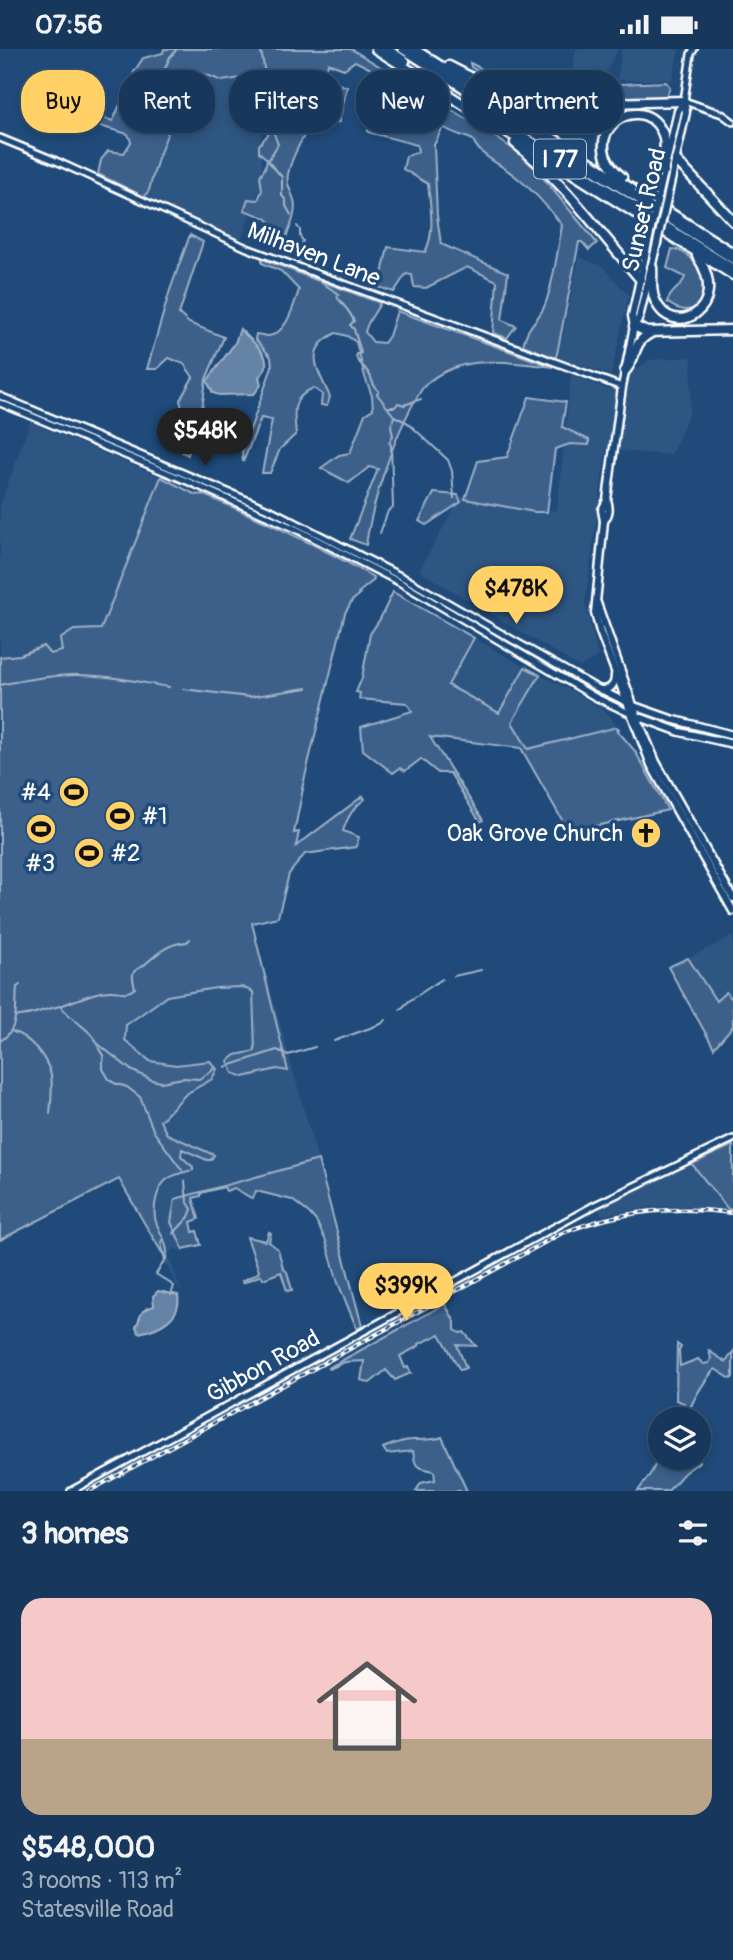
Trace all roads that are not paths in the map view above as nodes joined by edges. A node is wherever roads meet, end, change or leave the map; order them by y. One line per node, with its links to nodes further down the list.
1 (376, 49): 8 (highway, I 77)
2 (387, 49): 21 (highway, I 77)
3 (403, 49): 19 (highway, I 77)
4 (414, 49): 6 (highway, I 77)
5 (691, 51): 7 (main road, Sunset Road)
6 (426, 57): 7 (highway); 15 (highway, I 77)
7 (684, 101): 9 (main road); 13 (main road, Sunset Road); 14 (main road, Sunset Road)
8 (463, 105)
9 (733, 122)
10 (504, 133): 23 (highway)
11 (507, 133): 17 (highway, I 77)
12 (0, 138): 28 (main road, Milhaven Lane)
13 (676, 160): 16 (highway); 20 (main road, Sunset Road, bridge)
14 (664, 172): 15 (highway); 23 (main road, Sunset Road, bridge)
15 (638, 193): 18 (highway, I 77)
16 (733, 221)
17 (691, 249): 20 (highway); 22 (highway, I 77)
18 (733, 253)
19 (733, 260)
20 (652, 267): 24 (main road, Sunset Road)
21 (733, 268)
22 (733, 275)
23 (640, 279): 24 (main road, Sunset Road)
24 (634, 326): 26 (highway); 27 (main road, Sunset Road)
25 (733, 330): 26 (highway)
26 (654, 332): 27 (highway)
27 (625, 371): 28 (main road, Sunset Road)
28 (622, 387): 31 (main road, Sunset Road)
29 (0, 396): 33 (main road)
30 (0, 404): 36 (main road)
31 (596, 601): 32 (main road, Sunset Road); 35 (main road, Sunset Road)
32 (615, 670): 33 (main road); 34 (main road, Sunset Road)
33 (601, 690): 34 (main road)
34 (626, 702): 35 (main road); 36 (main road, Sunset Road)
35 (634, 706): 36 (main road, Sunset Road); 38 (main road)
36 (633, 715): 37 (main road); 39 (main road); 42 (main road)
37 (665, 728): 39 (main road); 40 (main road)
38 (733, 735)
39 (648, 744): 41 (main road)
40 (733, 744)
41 (733, 898)
42 (733, 911)
43 (733, 1139): 44 (main road, Gibbon Road)
44 (71, 1491)

